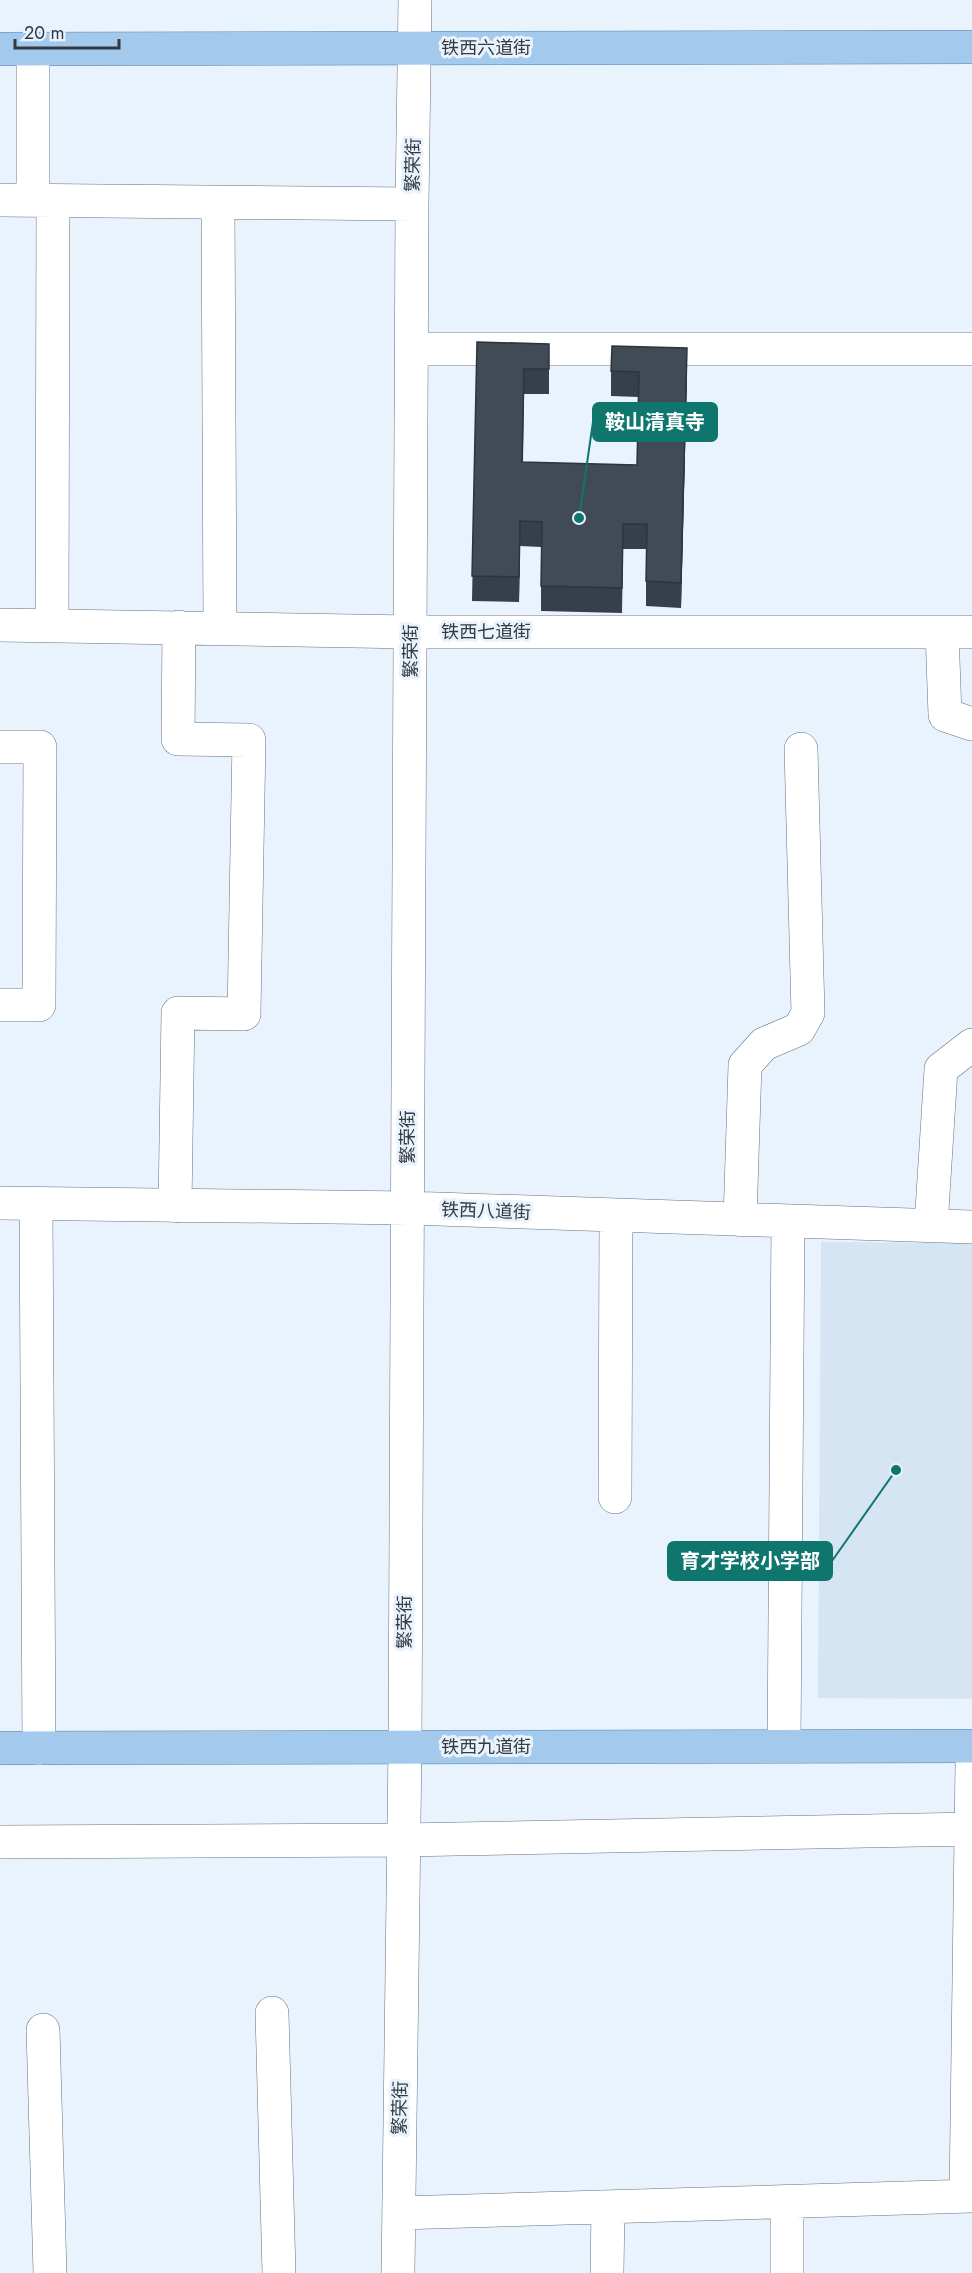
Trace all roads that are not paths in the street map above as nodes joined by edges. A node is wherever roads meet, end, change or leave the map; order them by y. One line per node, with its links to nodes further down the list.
1 (415, 0): 3 (street, 繁荣街)
2 (972, 47): 3 (main road, 铁西六道街)
3 (415, 48): 5 (main road, 铁西六道街); 9 (street, 繁荣街)
4 (0, 49): 5 (main road, 铁西六道街)
5 (33, 49): 7 (street)
6 (0, 200): 7 (street)
7 (43, 201): 8 (street); 13 (street)
8 (218, 204): 9 (street); 15 (street)
9 (412, 204): 10 (street, 繁荣街)
10 (413, 349): 11 (street); 16 (street, 繁荣街)
11 (972, 349)
12 (0, 625): 13 (street, 铁西七道街)
13 (52, 626): 14 (street, 铁西七道街)
14 (179, 627): 15 (street, 铁西七道街); 25 (street)
15 (220, 628): 16 (street, 铁西七道街)
16 (411, 632): 17 (street, 铁西七道街); 26 (street, 繁荣街)
17 (957, 632): 18 (street)
18 (972, 724)
19 (0, 747): 21 (street)
20 (801, 749): 28 (street)
21 (0, 1005)
22 (972, 1045): 30 (street)
23 (0, 1203): 24 (street, 铁西八道街)
24 (36, 1204): 25 (street, 铁西八道街); 37 (street)
25 (175, 1206): 26 (street, 铁西八道街)
26 (408, 1208): 27 (street, 铁西八道街); 35 (street, 繁荣街)
27 (616, 1215): 28 (street, 铁西八道街); 32 (street)
28 (740, 1220): 29 (street, 铁西八道街)
29 (788, 1221): 30 (street, 铁西八道街); 33 (street)
30 (931, 1226): 31 (street, 铁西八道街)
31 (972, 1227)
32 (615, 1497)
33 (784, 1746): 34 (main road, 铁西九道街); 35 (main road, 铁西九道街)
34 (972, 1746)
35 (405, 1747): 37 (main road, 铁西九道街); 40 (street, 繁荣街)
36 (0, 1748): 37 (main road, 铁西九道街)
37 (39, 1748)
38 (972, 1764): 39 (street)
39 (971, 1829): 40 (street); 44 (street)
40 (403, 1840): 41 (street); 47 (street, 繁荣街)
41 (0, 1842)
42 (272, 2013): 49 (street)
43 (43, 2030): 48 (street)
44 (969, 2196): 45 (street)
45 (787, 2201): 46 (street); 52 (street)
46 (608, 2207): 47 (street); 51 (street)
47 (399, 2213): 50 (street, 繁荣街)
48 (50, 2273)
49 (279, 2273)
50 (398, 2273)
51 (607, 2273)
52 (787, 2273)

